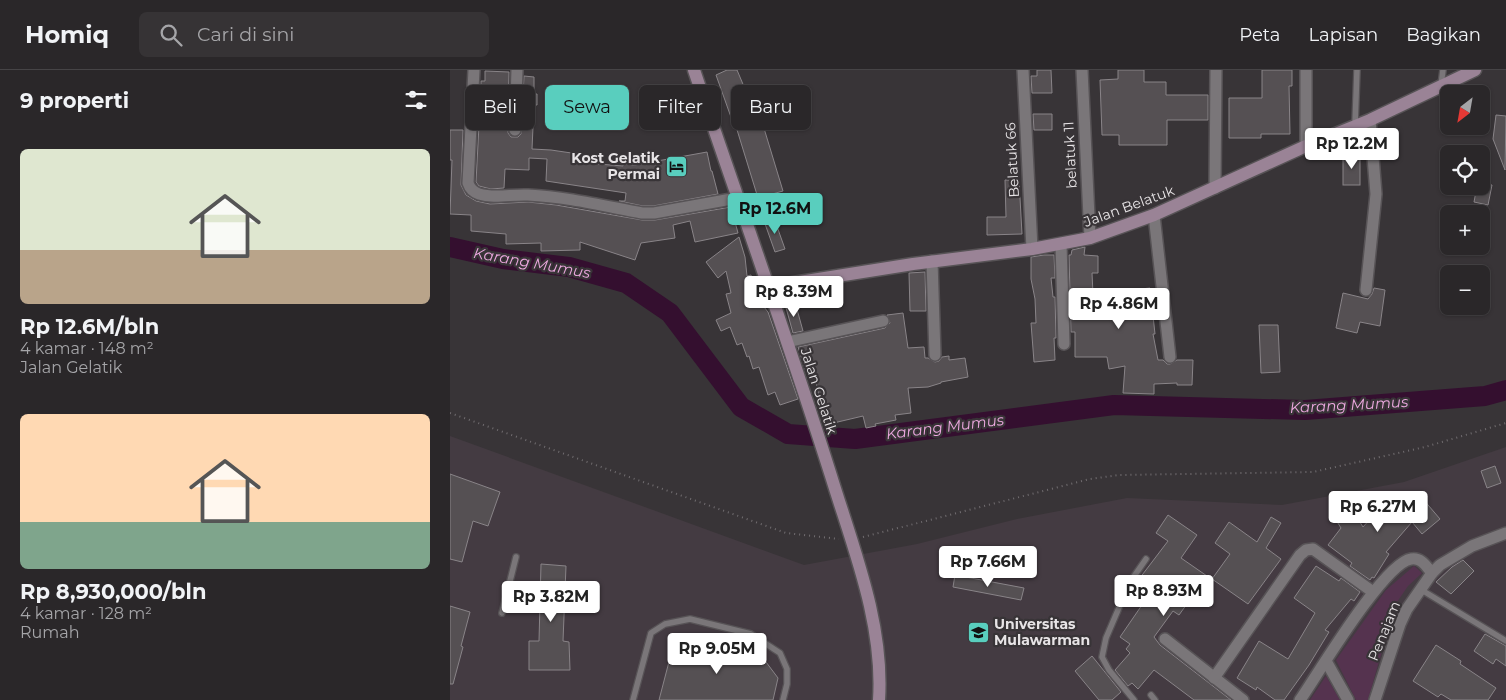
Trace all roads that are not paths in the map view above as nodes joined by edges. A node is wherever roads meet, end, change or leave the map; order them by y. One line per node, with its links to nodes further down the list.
1 (474, 70): 19 (street)
2 (517, 70): 11 (street)
3 (694, 70): 19 (street, Jalan Gelatik)
4 (1023, 70): 23 (street, Belatuk 66)
5 (1082, 70): 21 (street, belatuk 11)
6 (1216, 70): 18 (street)
7 (1306, 70): 17 (street)
8 (1357, 70): 16 (lane)
9 (1443, 70): 12 (lane)
10 (1476, 70): 13 (street, Jalan Belatuk)
11 (516, 85)
12 (1440, 85)
13 (1442, 85)
14 (1440, 86): 15 (street, Jalan Belatuk)
15 (1370, 120): 16 (street, Jalan Belatuk); 26 (street)
16 (1355, 126): 17 (street, Jalan Belatuk)
17 (1306, 146): 18 (street, Jalan Belatuk)
18 (1215, 188): 20 (street, Jalan Belatuk)
19 (737, 198): 25 (street, Jalan Gelatik)
20 (1154, 215): 21 (street, Jalan Belatuk); 31 (street)
21 (1090, 238): 22 (street, Jalan Belatuk)
22 (1061, 244): 23 (street, Jalan Belatuk); 29 (street)
23 (1032, 248): 24 (street, Jalan Belatuk)
24 (932, 261): 25 (street, Jalan Belatuk); 30 (street)
25 (768, 287): 28 (street, Jalan Gelatik)
26 (1366, 290)
27 (883, 321): 28 (street)
28 (787, 342): 45 (street, Jalan Gelatik)
29 (1064, 344)
30 (936, 355)
31 (1170, 357)
32 (1506, 533): 35 (street, Penajam)
33 (516, 557): 38 (lane)
34 (1146, 559): 46 (lane)
35 (1432, 573): 36 (street, Penajam); 37 (street)
36 (1420, 589): 40 (lane); 50 (street, Penajam)
37 (1374, 592): 41 (street); 42 (street)
38 (502, 613)
39 (1165, 639): 42 (street)
40 (1506, 641)
41 (1326, 661): 48 (street); 49 (street)
42 (1214, 678): 47 (street)
43 (633, 700): 44 (lane)
44 (783, 700)
45 (879, 700)
46 (1134, 700)
47 (1243, 700)
48 (1300, 700)
49 (1348, 700)
50 (1375, 700)

